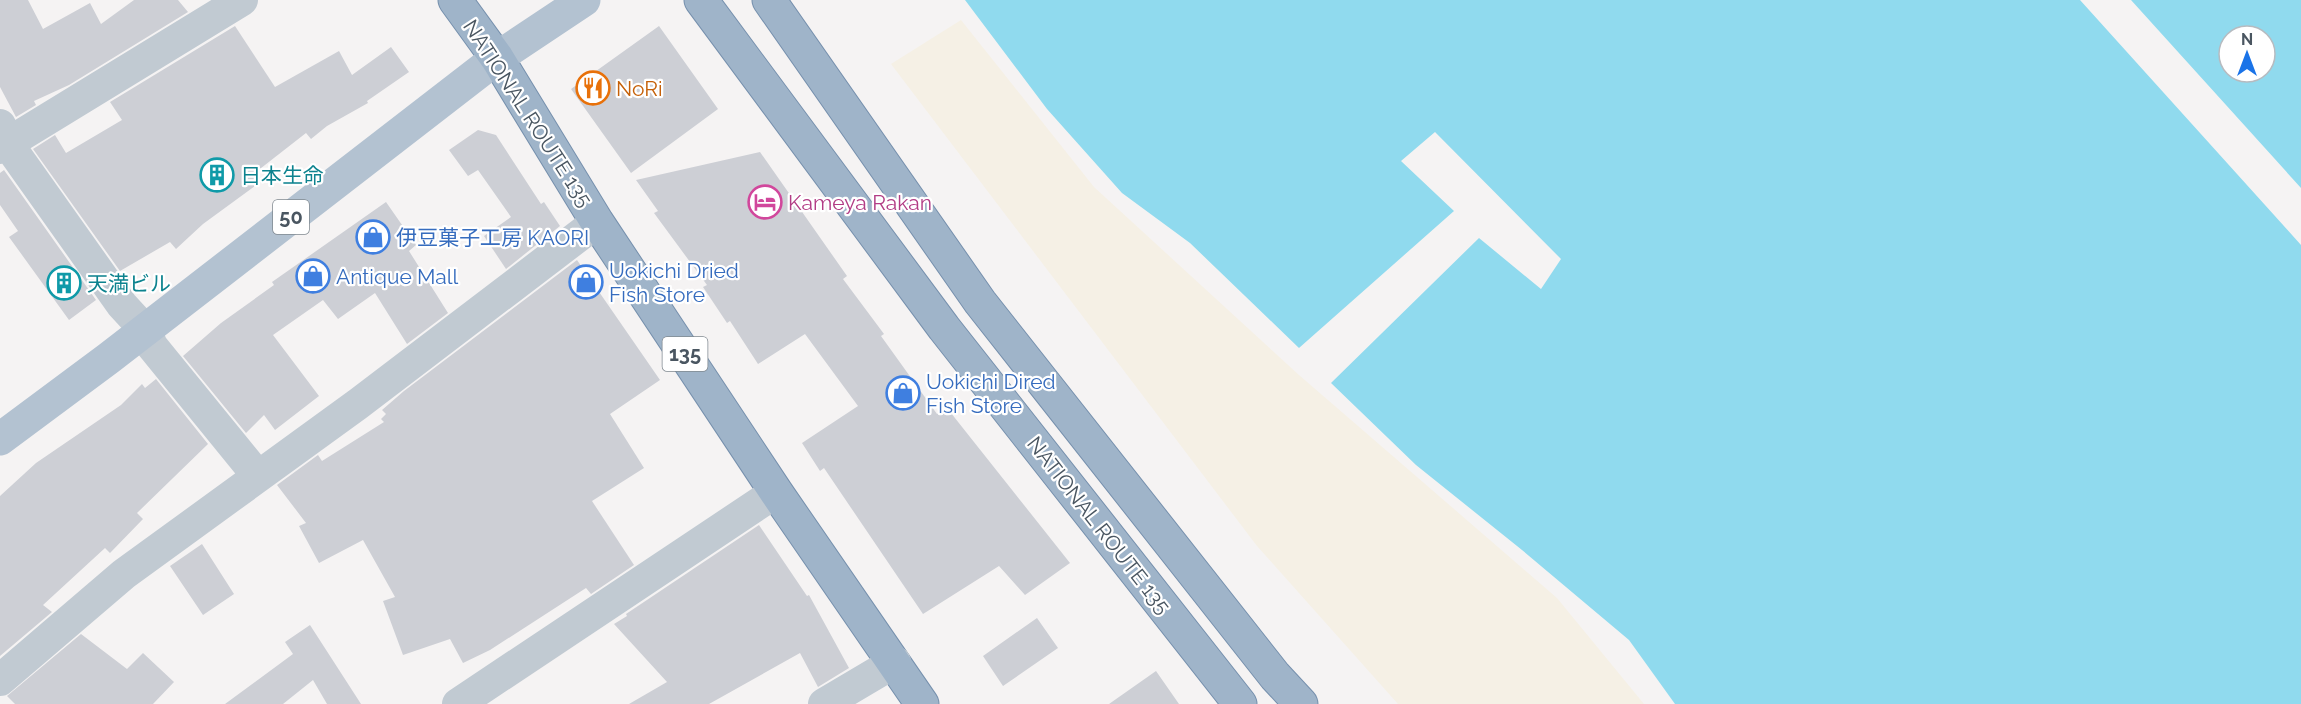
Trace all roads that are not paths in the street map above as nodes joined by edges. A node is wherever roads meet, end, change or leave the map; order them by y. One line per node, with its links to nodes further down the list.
1 (242, 0): 7 (street)
2 (455, 0): 6 (highway, NATIONAL ROUTE 135 / 135)
3 (584, 0): 6 (main road, 50)
4 (701, 0): 18 (highway, NATIONAL ROUTE 135)
5 (769, 0): 19 (highway)
6 (498, 58): 8 (highway, NATIONAL ROUTE 135 / 135); 9 (main road, 50)
7 (3, 139): 9 (street)
8 (597, 222): 11 (street); 12 (highway, NATIONAL ROUTE 135 / 135)
9 (145, 330): 10 (main road, 50); 11 (street)
10 (0, 439)
11 (257, 475): 14 (street)
12 (776, 492): 13 (highway, NATIONAL ROUTE 135 / 135); 15 (street)
13 (894, 662): 16 (street); 17 (highway, NATIONAL ROUTE 135 / 135)
14 (0, 680)
15 (458, 704)
16 (824, 704)
17 (922, 704)
18 (1240, 704)
19 (1300, 704)

